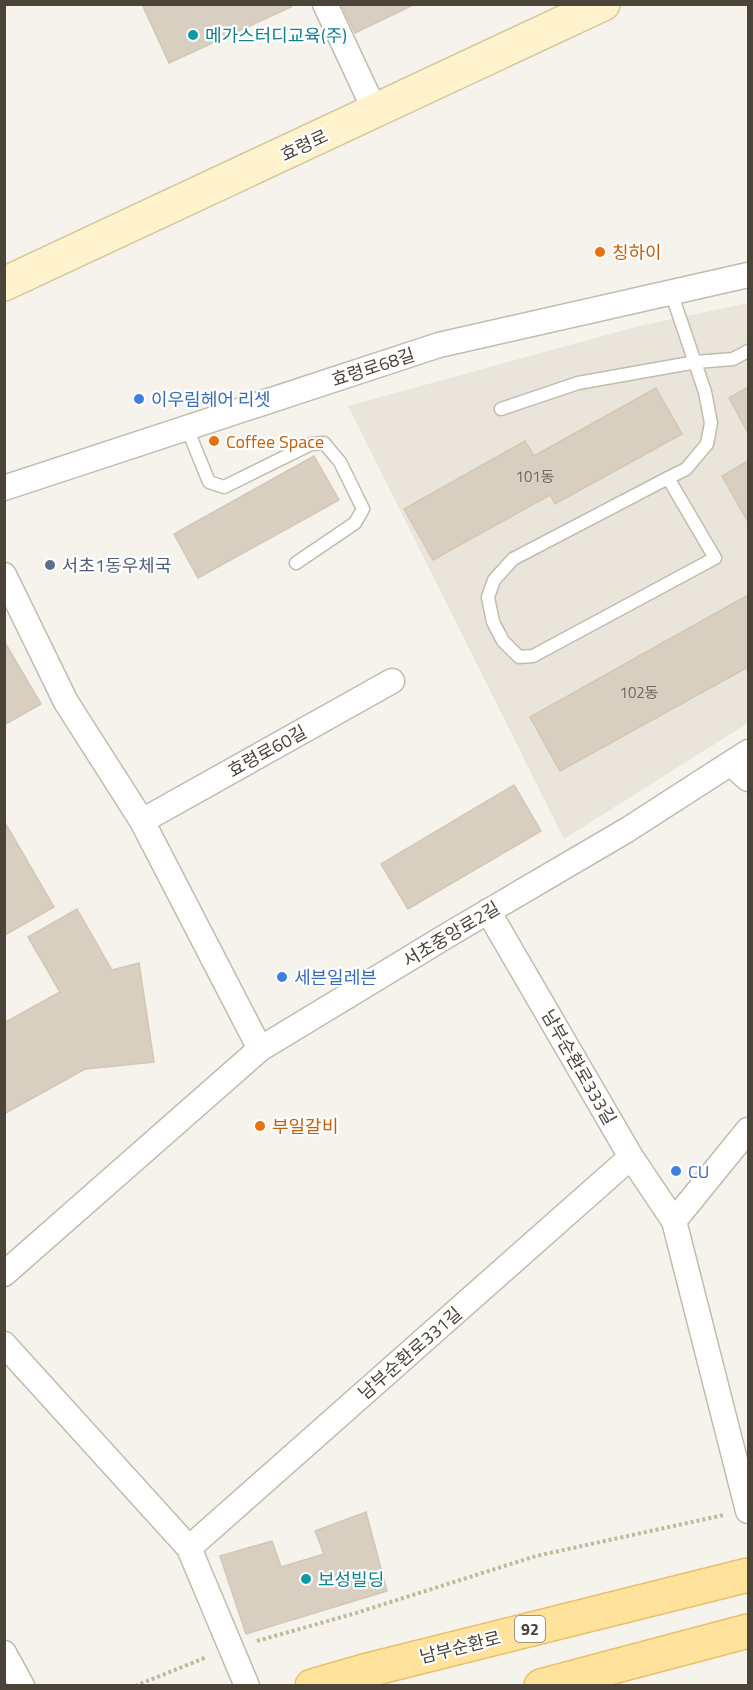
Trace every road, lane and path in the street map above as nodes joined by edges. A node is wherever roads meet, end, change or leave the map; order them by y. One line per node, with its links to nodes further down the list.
1 (326, 4): 3 (street)
2 (603, 4): 3 (main road, 효령로)
3 (375, 111): 5 (main road, 효령로)
4 (748, 275): 6 (street, 효령로68길)
5 (4, 284)
6 (670, 292): 8 (lane); 10 (street, 효령로68길)
7 (748, 351): 8 (lane)
8 (696, 362): 9 (lane); 11 (lane)
9 (501, 409)
10 (186, 428): 12 (street, 효령로68길); 13 (lane)
11 (668, 478): 11 (lane)
12 (4, 488)
13 (296, 563)
14 (4, 575): 17 (street)
15 (392, 681): 17 (street, 효령로60길)
16 (742, 765): 18 (street, 서초중앙로2길)
17 (142, 821): 19 (street)
18 (488, 911): 19 (street, 서초중앙로2길); 21 (street, 남부순환로333길)
19 (260, 1049): 23 (street, 서초중앙로2길)
20 (748, 1130): 22 (street)
21 (631, 1157): 22 (street, 남부순환로333길); 27 (street, 남부순환로331길)
22 (674, 1221): 25 (street, 남부순환로333길)
23 (4, 1274)
24 (4, 1344): 27 (street)
25 (743, 1459): 26 (street, 남부순환로333길)
26 (748, 1510): 30 (path)
27 (189, 1548): 30 (street)
28 (748, 1575): 35 (main road, 남부순환로 / 92)
29 (748, 1631): 36 (main road)
30 (231, 1648): 33 (path); 34 (street)
31 (4, 1653): 32 (street)
32 (22, 1686)
33 (135, 1686)
34 (247, 1686)
35 (312, 1686)
36 (541, 1686)

